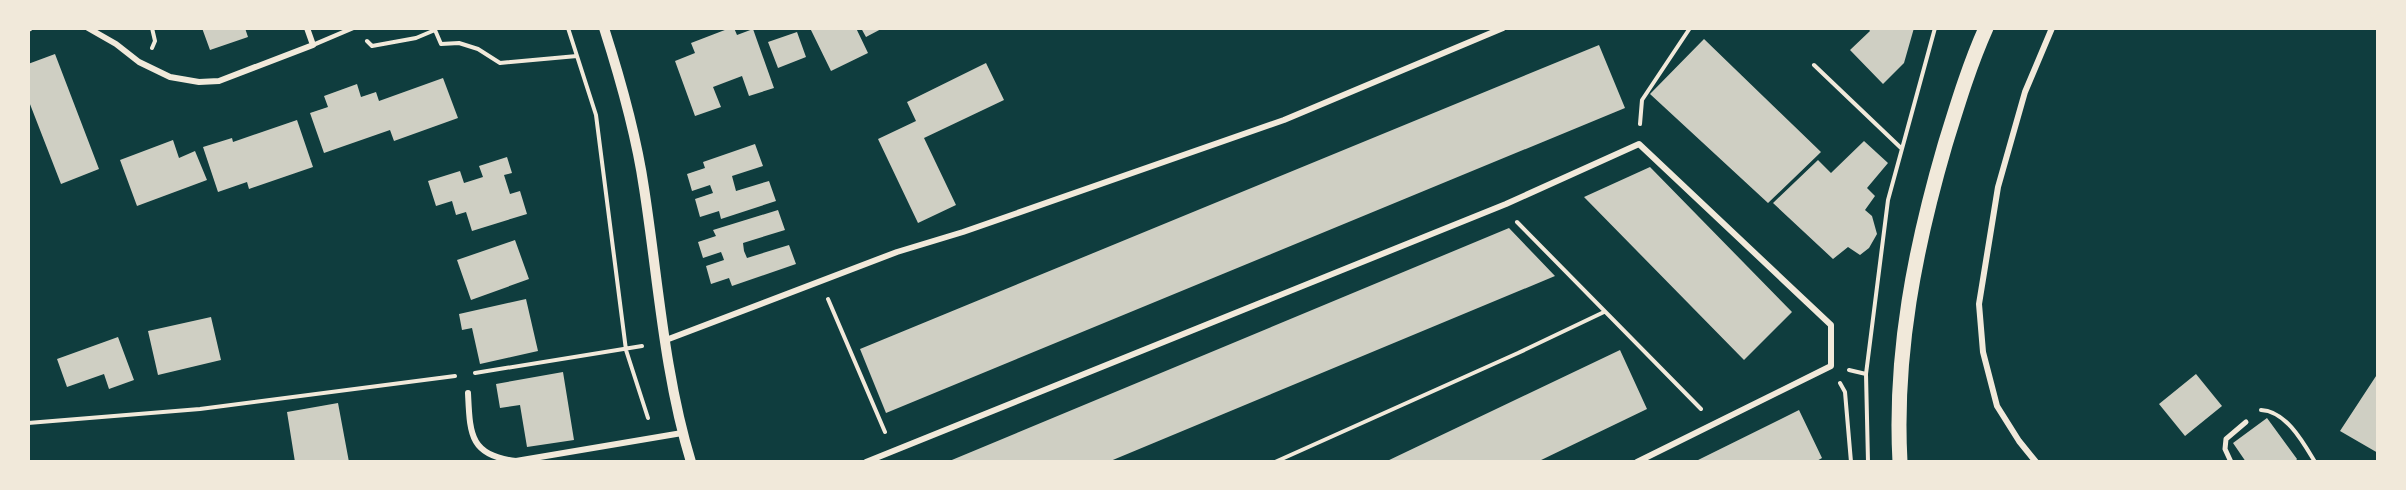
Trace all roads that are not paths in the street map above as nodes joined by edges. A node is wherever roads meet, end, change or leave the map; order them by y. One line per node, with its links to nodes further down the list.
1 (88, 28): 8 (street)
2 (308, 28): 8 (street)
3 (353, 28): 8 (lane)
4 (604, 28): 9 (street)
5 (1503, 28): 9 (street)
6 (1986, 28): 16 (main road)
7 (2052, 28): 17 (street)
8 (313, 45)
9 (666, 340): 12 (street)
10 (468, 393): 12 (street)
11 (2246, 422): 18 (street)
12 (682, 433): 13 (street)
13 (691, 462)
14 (866, 462): 15 (street)
15 (1637, 462)
16 (1900, 462)
17 (2036, 462)
18 (2231, 462)

